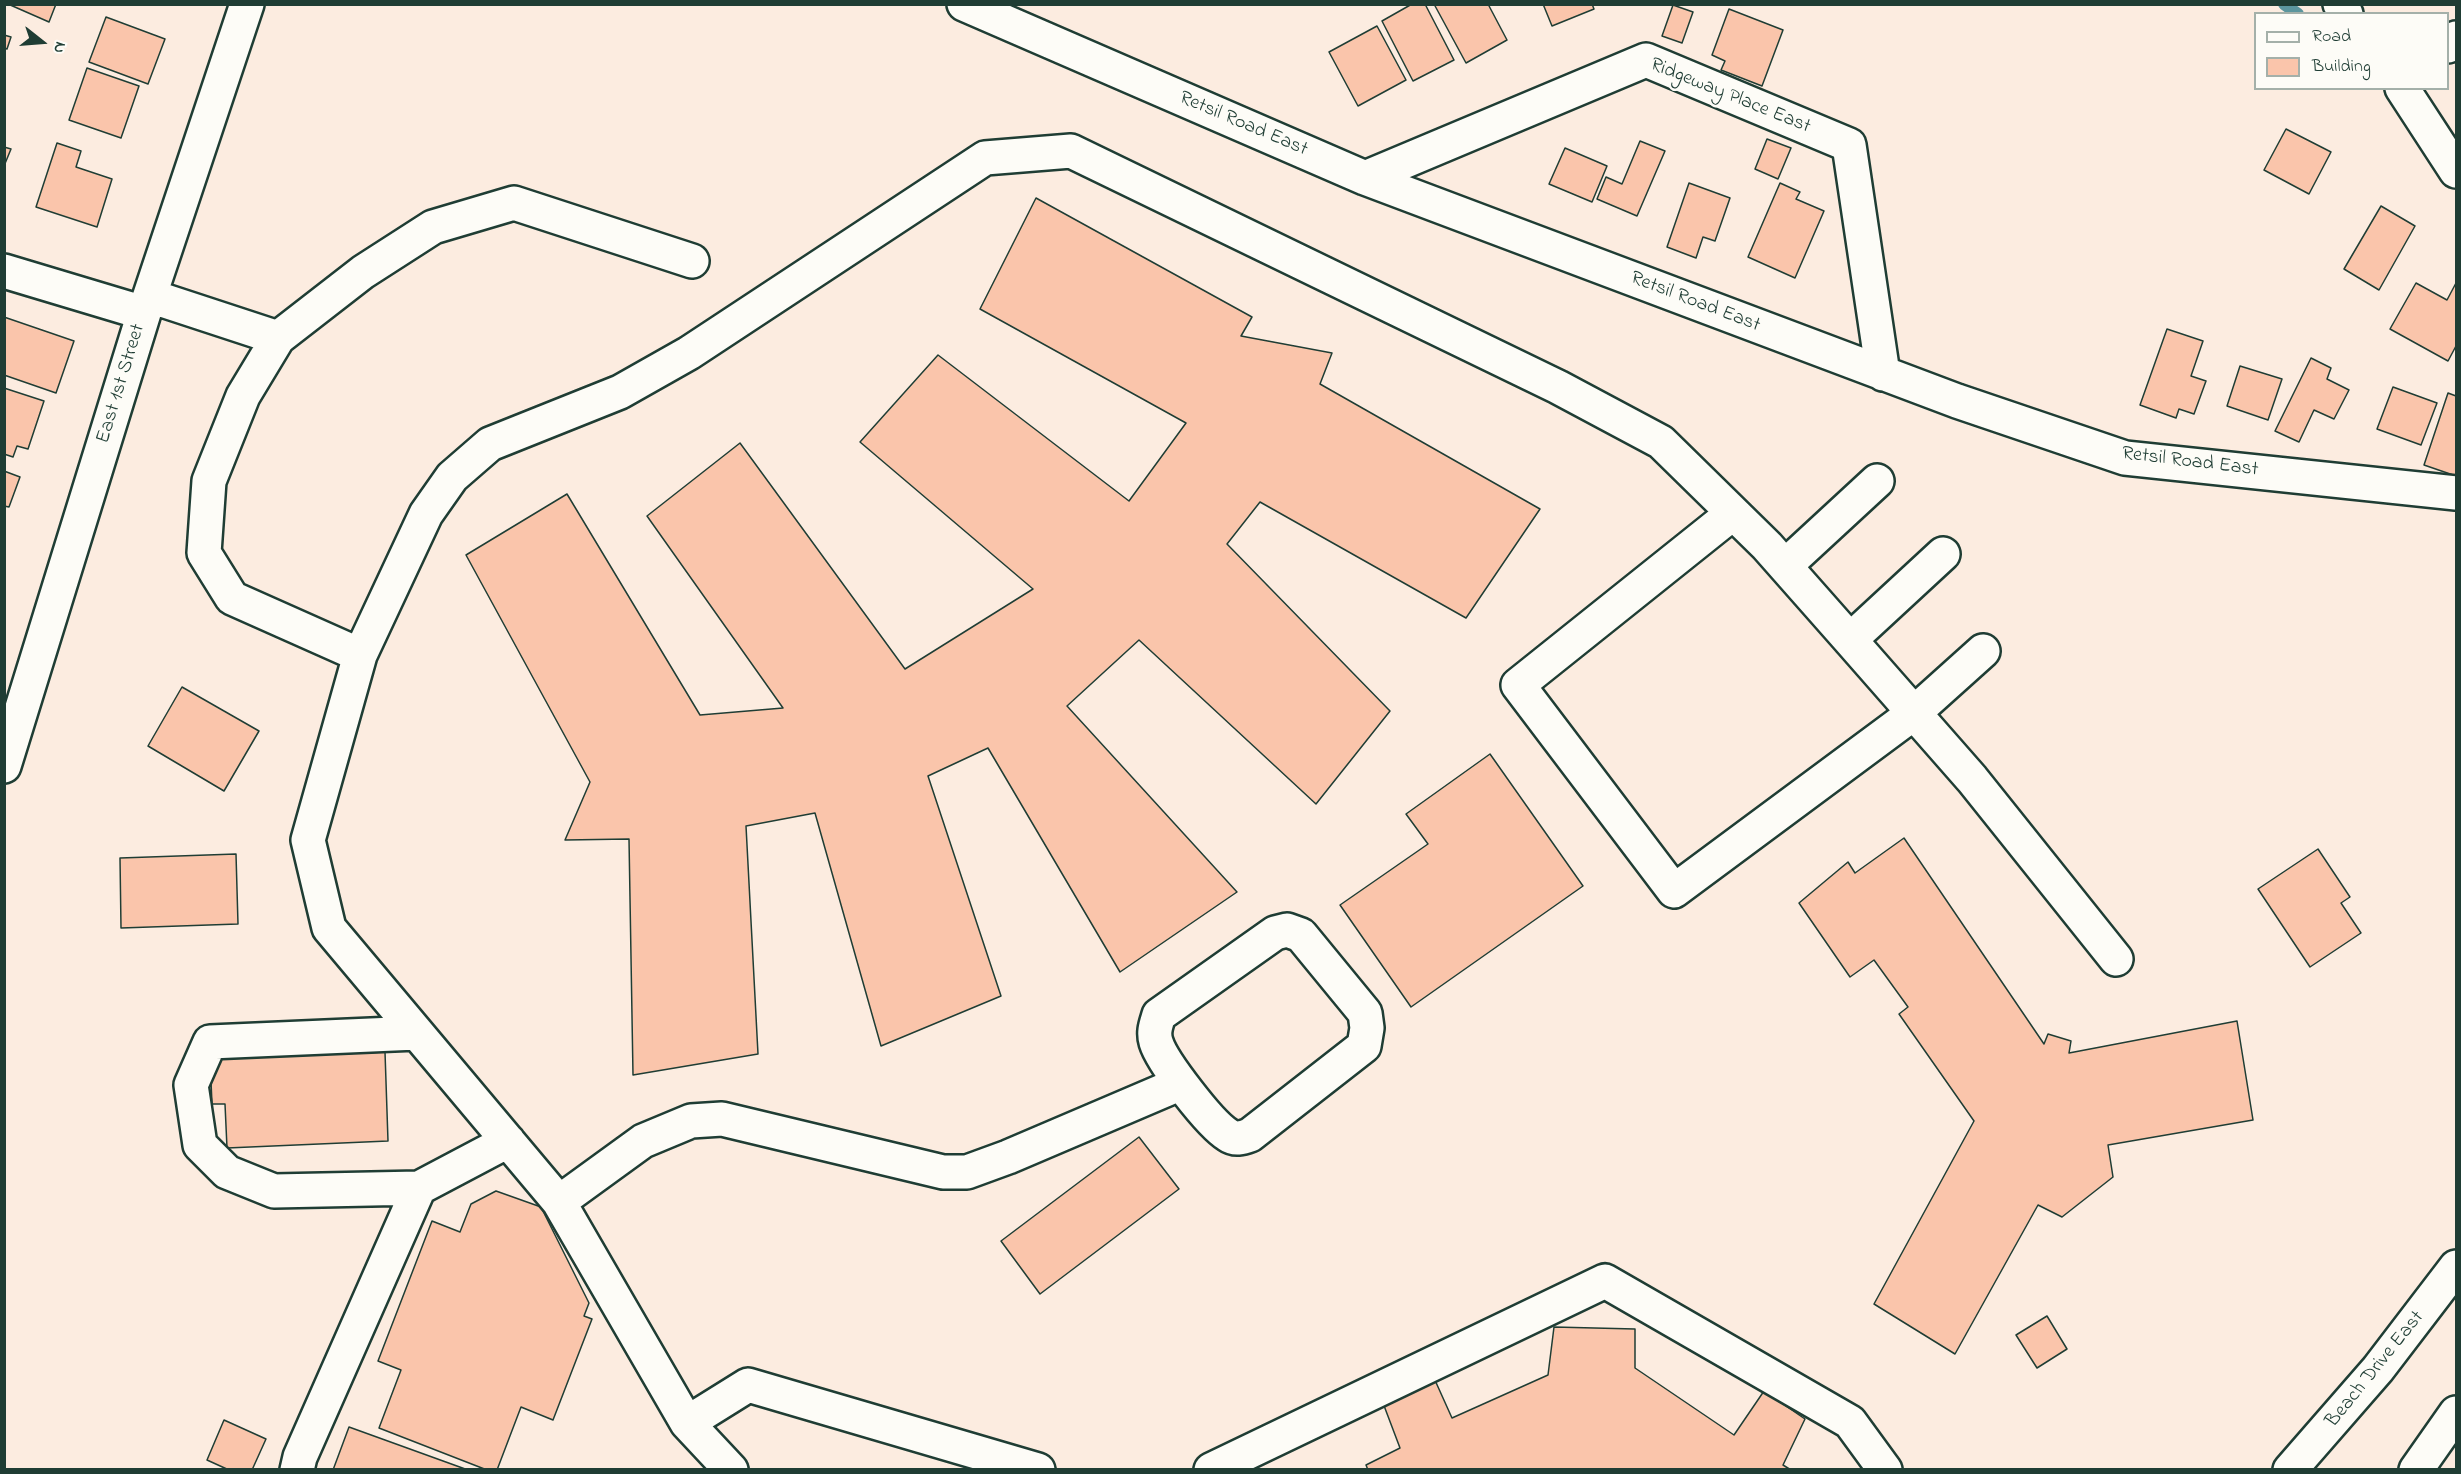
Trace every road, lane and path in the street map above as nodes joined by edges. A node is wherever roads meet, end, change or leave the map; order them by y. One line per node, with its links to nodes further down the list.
1 (247, 4): 8 (street, East 1st Street)
2 (964, 4): 5 (street, Retsil Road East)
3 (2403, 90): 4 (street)
4 (2457, 171)
5 (1365, 178): 10 (street, Retsil Road East); 10 (street, Ridgeway Place East)
6 (693, 261): 9 (street)
7 (4, 271): 8 (street)
8 (147, 304): 9 (street); 20 (street, East 1st Street)
9 (278, 338): 18 (street)
10 (1883, 374): 12 (street, Retsil Road East)
11 (1877, 481): 15 (street)
12 (2457, 493)
13 (1733, 513): 15 (street); 18 (street); 19 (street)
14 (1942, 554): 16 (street)
15 (1785, 566): 16 (street)
16 (1850, 640): 19 (street)
17 (1983, 651): 19 (street)
18 (360, 656): 22 (street)
19 (1914, 713): 21 (street)
20 (4, 766)
21 (2116, 959)
22 (417, 1033): 24 (street); 25 (street)
23 (1179, 1084): 23 (street); 26 (street)
24 (508, 1142): 25 (street); 26 (street)
25 (419, 1188): 30 (street)
26 (559, 1202): 29 (street)
27 (2457, 1268): 35 (street, Beach Drive East)
28 (2457, 1413): 36 (street)
29 (687, 1423): 31 (street); 32 (street)
30 (297, 1470)
31 (731, 1470)
32 (1038, 1470)
33 (1211, 1470): 34 (street)
34 (1885, 1470)
35 (2290, 1470)
36 (2416, 1470)

